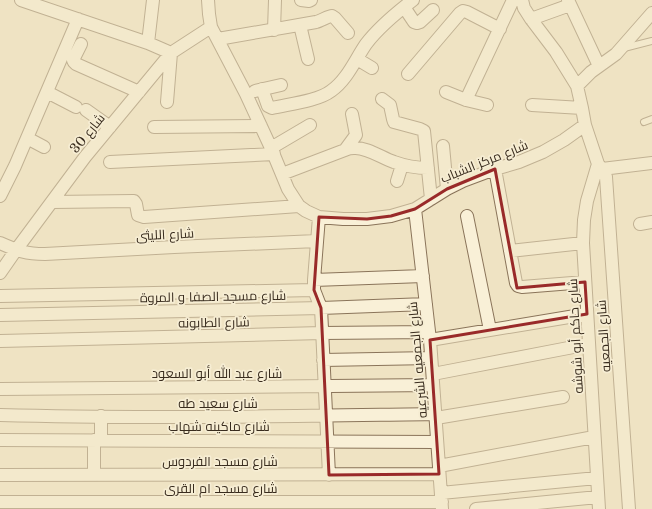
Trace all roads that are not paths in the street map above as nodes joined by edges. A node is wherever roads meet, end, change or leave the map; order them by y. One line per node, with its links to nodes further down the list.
1 (21, 0): 13 (street)
2 (153, 0): 22 (street)
3 (208, 0): 16 (street)
4 (275, 0): 18 (street)
5 (301, 0): 6 (street)
6 (310, 0)
7 (513, 0): 17 (street)
8 (522, 0): 14 (street, شارع الجمعيه)
9 (569, 2): 14 (street); 28 (street)
10 (409, 4): 11 (street); 27 (street)
11 (433, 10)
12 (652, 13): 24 (street)
13 (78, 19): 22 (street); 34 (street)
14 (531, 20): 32 (street, شارع الجمعيه)
15 (300, 25): 18 (street); 19 (street); 26 (street)
16 (211, 27): 20 (street); 25 (street, شارع 30)
17 (500, 29): 30 (street); 39 (street)
18 (274, 30): 20 (street)
19 (348, 33)
20 (218, 39): 37 (street)
21 (652, 41): 24 (lane)
22 (148, 43): 25 (street)
23 (81, 44): 35 (street)
24 (622, 48): 28 (street)
25 (171, 53): 35 (street, شارع 30); 40 (street)
26 (308, 59)
27 (357, 59): 29 (street); 33 (street)
28 (599, 66): 32 (street)
29 (372, 68)
30 (408, 74)
31 (281, 84): 33 (street)
32 (577, 86): 43 (street, شارع الجمعيه)
33 (262, 89): 37 (street)
34 (47, 92): 50 (street); 52 (street)
35 (139, 92): 50 (street, شارع 30)
36 (446, 92): 39 (street)
37 (246, 94): 49 (street)
38 (382, 99): 61 (street)
39 (466, 100): 41 (street)
40 (167, 102)
41 (487, 105)
42 (532, 105): 43 (street)
43 (582, 108): 48 (street, شارع الجمعيه)
44 (352, 114): 55 (street)
45 (652, 119): 46 (lane)
46 (644, 122)
47 (310, 125): 56 (street)
48 (585, 125): 60 (street, شارع الجمعيه); 62 (street, شارع مركز الشباب)
49 (261, 126): 51 (street); 56 (street)
50 (110, 127): 68 (street, شارع 30)
51 (154, 127)
52 (27, 138): 54 (street); 66 (street)
53 (442, 146): 65 (street)
54 (44, 147)
55 (345, 150): 59 (street); 63 (street)
56 (272, 151): 57 (street); 63 (street)
57 (110, 162)
58 (652, 163): 60 (street)
59 (402, 165): 61 (street); 64 (street)
60 (600, 166): 75 (street, شارع حاكم أبو شوشه); 116 (street, شارع الجمعيه)
61 (428, 168): 67 (street)
62 (495, 169): 65 (street, شارع مركز الشباب); 77 (street)
63 (282, 174): 69 (street)
64 (397, 181)
65 (447, 189): 67 (street, شارع مركز الشباب)
66 (1, 191)
67 (431, 199): 70 (street, شارع مركز الشباب)
68 (52, 202): 69 (street); 76 (street, شارع 30)
69 (299, 206): 71 (street, شارع مركز الشباب)
70 (415, 209): 71 (street, شارع مركز الشباب); 79 (street, شارع الجمعيه الشرعيه)
71 (319, 216): 73 (street)
72 (467, 216): 87 (street)
73 (317, 241): 76 (street, شارع الليثى); 81 (street)
74 (0, 243): 76 (street, شارع الليثى)
75 (583, 243): 77 (street); 80 (street, شارع حاكم أبو شوشه)
76 (16, 250): 78 (street, شارع 30)
77 (510, 251): 80 (street)
78 (0, 273)
79 (423, 276): 81 (street); 83 (street, شارع الجمعيه الشرعيه)
80 (585, 282): 85 (street, شارع حاكم أبو شوشه)
81 (314, 285): 82 (street); 84 (street)
82 (0, 296)
83 (426, 304): 84 (street, شارع مسجد الصفا و المروة); 89 (street, شارع الجمعيه الشرعيه)
84 (321, 308): 86 (street, شارع مسجد الصفا و المروة); 88 (street)
85 (587, 314): 87 (street, شارع الطابونه); 91 (street, شارع حاكم أبو شوشه)
86 (0, 315)
87 (490, 330): 89 (street, شارع الطابونه)
88 (322, 333): 89 (street, شارع الطابونه); 90 (street, شارع الطابونه); 93 (street)
89 (430, 336): 92 (street, شارع الجمعيه الشرعيه)
90 (0, 341)
91 (589, 344): 94 (street, شارع عبد الله أبو السعود); 102 (street, شارع حاكم أبو شوشه)
92 (431, 358): 93 (street); 94 (street, شارع الجمعيه الشرعيه)
93 (323, 360): 95 (street)
94 (433, 380): 95 (street, شارع عبد الله أبو السعود); 101 (street, شارع الجمعيه الشرعيه)
95 (325, 386): 96 (street, شارع عبد الله أبو السعود); 100 (street)
96 (0, 389)
97 (562, 397): 101 (street, شارع سعيد طه)
98 (0, 415): 99 (street, شارع سعيد طه)
99 (101, 416): 100 (street, شارع سعيد طه); 104 (street)
100 (326, 416): 101 (street, شارع سعيد طه); 105 (street)
101 (435, 416): 106 (street, شارع الجمعيه الشرعيه)
102 (594, 437): 107 (street, شارع مسجد الفردوس); 111 (street, شارع حاكم أبو شوشه)
103 (0, 440): 104 (street, شارع ماكينه شهاب)
104 (98, 440): 105 (street, شارع ماكينه شهاب); 109 (street)
105 (328, 441): 106 (street, شارع ماكينه شهاب); 110 (street)
106 (437, 442): 107 (street, شارع الجمعيه الشرعيه)
107 (439, 470): 110 (street, شارع مسجد الفردوس); 112 (street, شارع الجمعيه الشرعيه)
108 (0, 475): 109 (street, شارع مسجد الفردوس)
109 (94, 475): 110 (street, شارع مسجد الفردوس)
110 (329, 475)
111 (597, 478): 112 (street, شارع مسجد ام القرى); 114 (street, شارع حاكم أبو شوشه)
112 (442, 501): 113 (street, شارع مسجد ام القرى)
113 (0, 502)
114 (598, 503): 115 (street)
115 (476, 509)
116 (629, 509)

